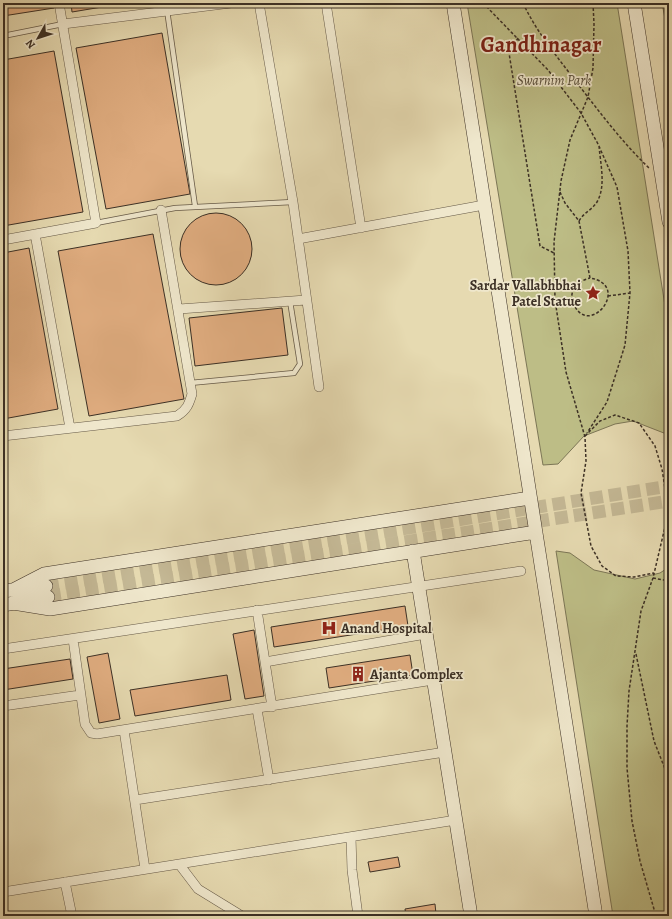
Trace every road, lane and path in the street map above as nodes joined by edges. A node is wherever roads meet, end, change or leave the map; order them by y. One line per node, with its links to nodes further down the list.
1 (59, 3): 11 (street)
2 (231, 3): 10 (street)
3 (259, 3): 19 (street)
4 (326, 3): 26 (street)
5 (453, 3): 20 (street)
6 (483, 3): 13 (path)
7 (522, 3): 14 (path)
8 (593, 3): 14 (path)
9 (634, 3): 17 (street)
10 (166, 7): 11 (street); 21 (lane)
11 (63, 24): 12 (lane); 25 (street)
12 (3, 36)
13 (519, 38): 15 (path); 30 (path)
14 (588, 98): 15 (path); 17 (path)
15 (581, 113): 16 (path); 18 (path)
16 (598, 144): 23 (path); 32 (path)
17 (662, 180): 24 (street)
18 (560, 192): 23 (path); 30 (path)
19 (293, 202): 21 (lane); 28 (street)
20 (484, 205): 26 (street); 44 (street)
21 (195, 206): 22 (lane)
22 (161, 210): 25 (lane); 38 (street)
23 (579, 220): 31 (path)
24 (669, 222)
25 (96, 223): 27 (street)
26 (361, 228): 28 (street)
27 (35, 234): 29 (street); 41 (street)
28 (298, 238): 34 (street)
29 (3, 240)
30 (554, 253): 35 (path)
31 (590, 278): 33 (path); 36 (path)
32 (630, 293): 33 (path); 43 (path)
33 (608, 296): 36 (path)
34 (306, 300): 37 (street); 40 (street)
35 (554, 300): 36 (path); 43 (path)
36 (572, 300)
37 (290, 301): 38 (street); 39 (lane)
38 (179, 309): 39 (street)
39 (190, 383): 41 (street)
40 (319, 387)
41 (70, 428): 42 (street)
42 (3, 436)
43 (585, 437): 48 (path); 48 (path)
44 (530, 498): 45 (street); 53 (street)
45 (536, 532): 46 (street); 80 (street)
46 (413, 551): 51 (street); 53 (street)
47 (521, 571): 51 (street)
48 (654, 573): 49 (path)
49 (653, 578): 50 (path); 58 (path)
50 (669, 581)
51 (418, 585): 54 (street); 55 (street)
52 (47, 591): 53 (street)
53 (8, 597)
54 (257, 610): 56 (street); 59 (street)
55 (426, 634): 59 (street); 60 (street)
56 (73, 639): 57 (street); 61 (street)
57 (3, 649)
58 (635, 650): 67 (path); 81 (path)
59 (265, 662): 63 (street)
60 (433, 680): 63 (street); 66 (street)
61 (80, 695): 62 (street); 65 (street)
62 (3, 706)
63 (272, 707): 64 (street)
64 (257, 710): 65 (street); 68 (street)
65 (124, 730): 69 (street)
66 (445, 752): 68 (street); 70 (street)
67 (669, 779)
68 (268, 780): 69 (street)
69 (134, 800): 73 (street)
70 (456, 820): 71 (street); 79 (street)
71 (351, 837): 72 (street); 78 (street)
72 (179, 864): 73 (street); 77 (street)
73 (145, 869): 74 (street)
74 (65, 882): 75 (street); 76 (street)
75 (3, 892)
76 (72, 916)
77 (242, 916)
78 (355, 916)
79 (471, 916)
80 (596, 916)
81 (656, 916)

